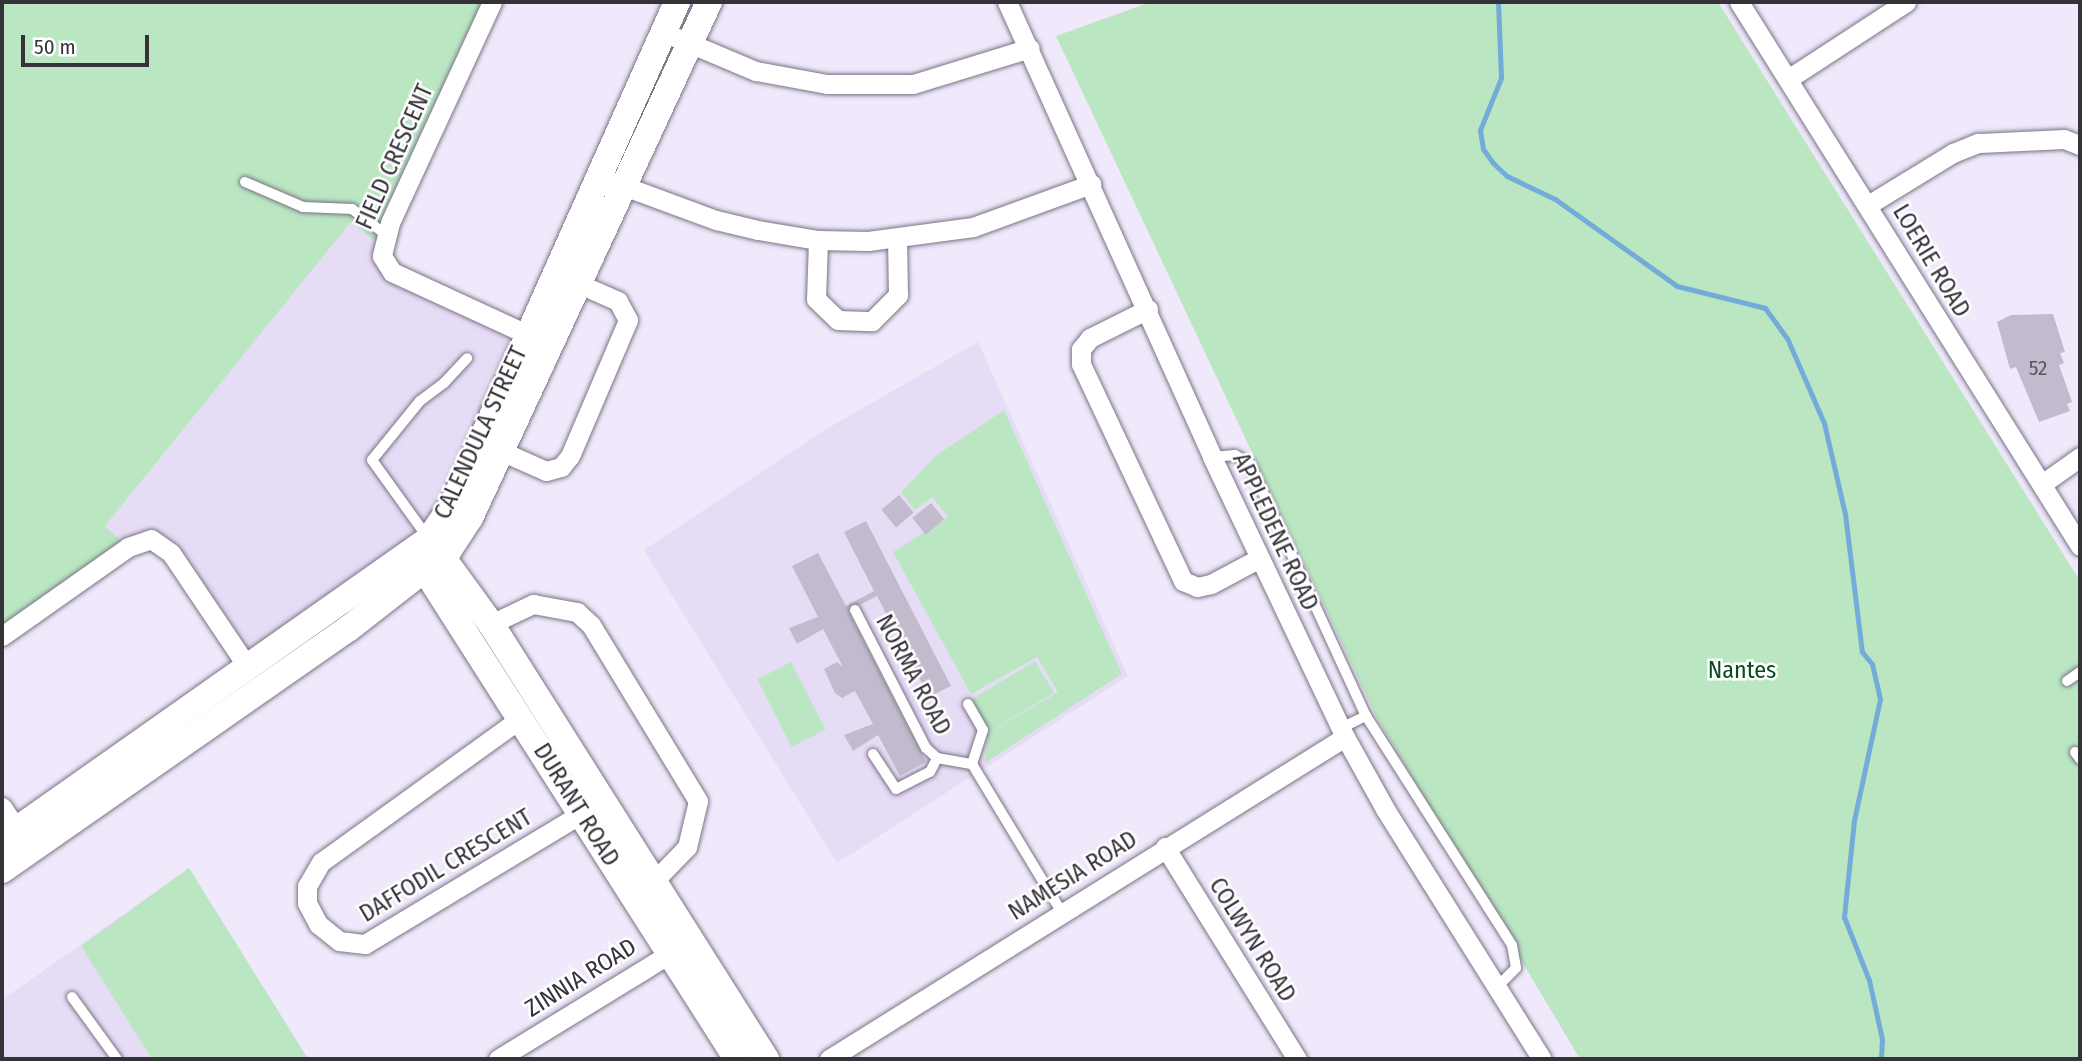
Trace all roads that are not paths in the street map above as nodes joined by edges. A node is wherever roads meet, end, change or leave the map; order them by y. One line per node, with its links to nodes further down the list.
1 (492, 2): 16 (street, FIELD CRESCENT)
2 (677, 2): 7 (street, CALENDULA STREET)
3 (709, 2): 8 (street, CALENDULA STREET)
4 (1007, 2): 9 (street, APPLEDENE ROAD)
5 (1739, 2): 10 (street, LOERIE ROAD)
6 (1906, 2): 10 (street)
7 (663, 32): 8 (street); 12 (street, CALENDULA STREET)
8 (689, 44): 9 (street); 12 (street, CALENDULA STREET)
9 (1031, 48): 14 (street, APPLEDENE ROAD)
10 (1788, 79): 15 (street, LOERIE ROAD)
11 (2080, 145): 15 (street)
12 (611, 181): 18 (street); 19 (street, CALENDULA STREET); 21 (street, CALENDULA STREET)
13 (245, 182): 16 (lane)
14 (1091, 184): 17 (street); 20 (street, APPLEDENE ROAD)
15 (1868, 205): 26 (street, LOERIE ROAD)
16 (386, 234): 21 (street, FIELD CRESCENT)
17 (897, 239): 18 (street); 18 (street)
18 (818, 240)
19 (577, 283): 23 (street, CALENDULA STREET); 23 (street, CALENDULA STREET)
20 (1148, 309): 24 (street, APPLEDENE ROAD); 29 (street)
21 (527, 334): 28 (street, CALENDULA STREET)
22 (467, 358): 28 (lane)
23 (500, 451): 28 (street, CALENDULA STREET)
24 (1212, 457): 29 (street, APPLEDENE ROAD); 37 (lane)
25 (2080, 457): 26 (street)
26 (2042, 484): 27 (street, LOERIE ROAD)
27 (2080, 546)
28 (429, 554): 31 (street, DURANT ROAD); 33 (street, CALENDULA STREET); 38 (street, DURANT ROAD); 44 (street, CALENDULA STREET)
29 (1260, 558): 39 (street, APPLEDENE ROAD)
30 (855, 610): 41 (lane, NORMA ROAD)
31 (491, 624): 42 (street, DURANT ROAD); 50 (street)
32 (2, 636): 33 (street)
33 (247, 666): 44 (street, CALENDULA STREET)
34 (2080, 672): 35 (lane)
35 (2067, 681)
36 (968, 704): 43 (lane)
37 (1366, 716): 39 (lane); 53 (lane)
38 (521, 718): 42 (street, DURANT ROAD); 46 (street, DAFFODIL CRESCENT)
39 (1343, 733): 48 (street, NAMESIA ROAD); 53 (street, APPLEDENE ROAD)
40 (873, 754): 41 (lane)
41 (936, 758): 43 (lane, NORMA ROAD)
42 (562, 760): 46 (street, DURANT ROAD); 50 (street, DURANT ROAD)
43 (972, 764): 51 (lane)
44 (106, 782): 47 (street, CALENDULA STREET); 49 (street, CALENDULA STREET)
45 (2, 807): 47 (street)
46 (582, 813): 52 (street, DURANT ROAD)
47 (10, 834)
48 (1165, 847): 51 (street, NAMESIA ROAD); 60 (street, COLWYN ROAD)
49 (2, 870)
50 (654, 881): 52 (street, DURANT ROAD)
51 (1062, 911): 59 (street, NAMESIA ROAD)
52 (680, 947): 56 (street, ZINNIA ROAD); 57 (street, DURANT ROAD); 58 (street, DURANT ROAD)
53 (1497, 987): 61 (street, APPLEDENE ROAD)
54 (72, 997): 55 (lane)
55 (117, 1059)
56 (498, 1059)
57 (737, 1059)
58 (766, 1059)
59 (829, 1059)
60 (1297, 1059)
61 (1542, 1059)

